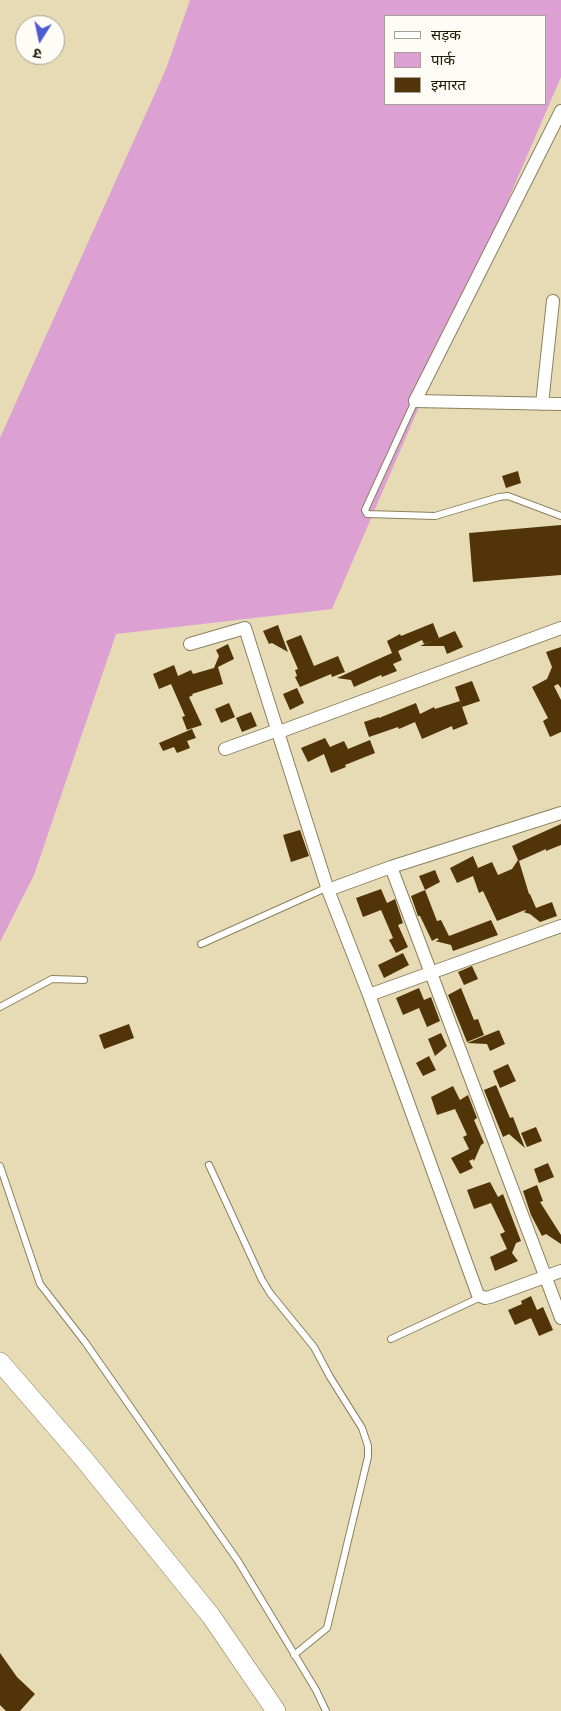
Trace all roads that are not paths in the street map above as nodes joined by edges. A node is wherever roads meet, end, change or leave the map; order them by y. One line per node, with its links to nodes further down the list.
1 (561, 111): 3 (street)
2 (553, 301): 4 (street)
3 (415, 401): 4 (street); 6 (lane)
4 (542, 404): 5 (street)
5 (561, 404)
6 (561, 516)
7 (561, 628): 9 (street)
8 (190, 644): 9 (street)
9 (279, 731): 10 (street); 13 (street)
10 (226, 749)
11 (561, 812): 12 (street)
12 (391, 868): 13 (street); 16 (street)
13 (328, 888): 15 (lane); 18 (street)
14 (561, 926): 16 (street)
15 (201, 944)
16 (431, 973): 18 (street); 23 (street)
17 (84, 980): 19 (lane)
18 (369, 995): 24 (street)
19 (0, 1007)
20 (209, 1165): 28 (lane)
21 (0, 1166): 28 (lane)
22 (561, 1271): 23 (street)
23 (546, 1277): 24 (street); 25 (street)
24 (481, 1297): 26 (lane)
25 (561, 1318)
26 (391, 1339)
27 (0, 1362): 29 (street)
28 (294, 1655): 30 (lane)
29 (276, 1711)
30 (326, 1711)

